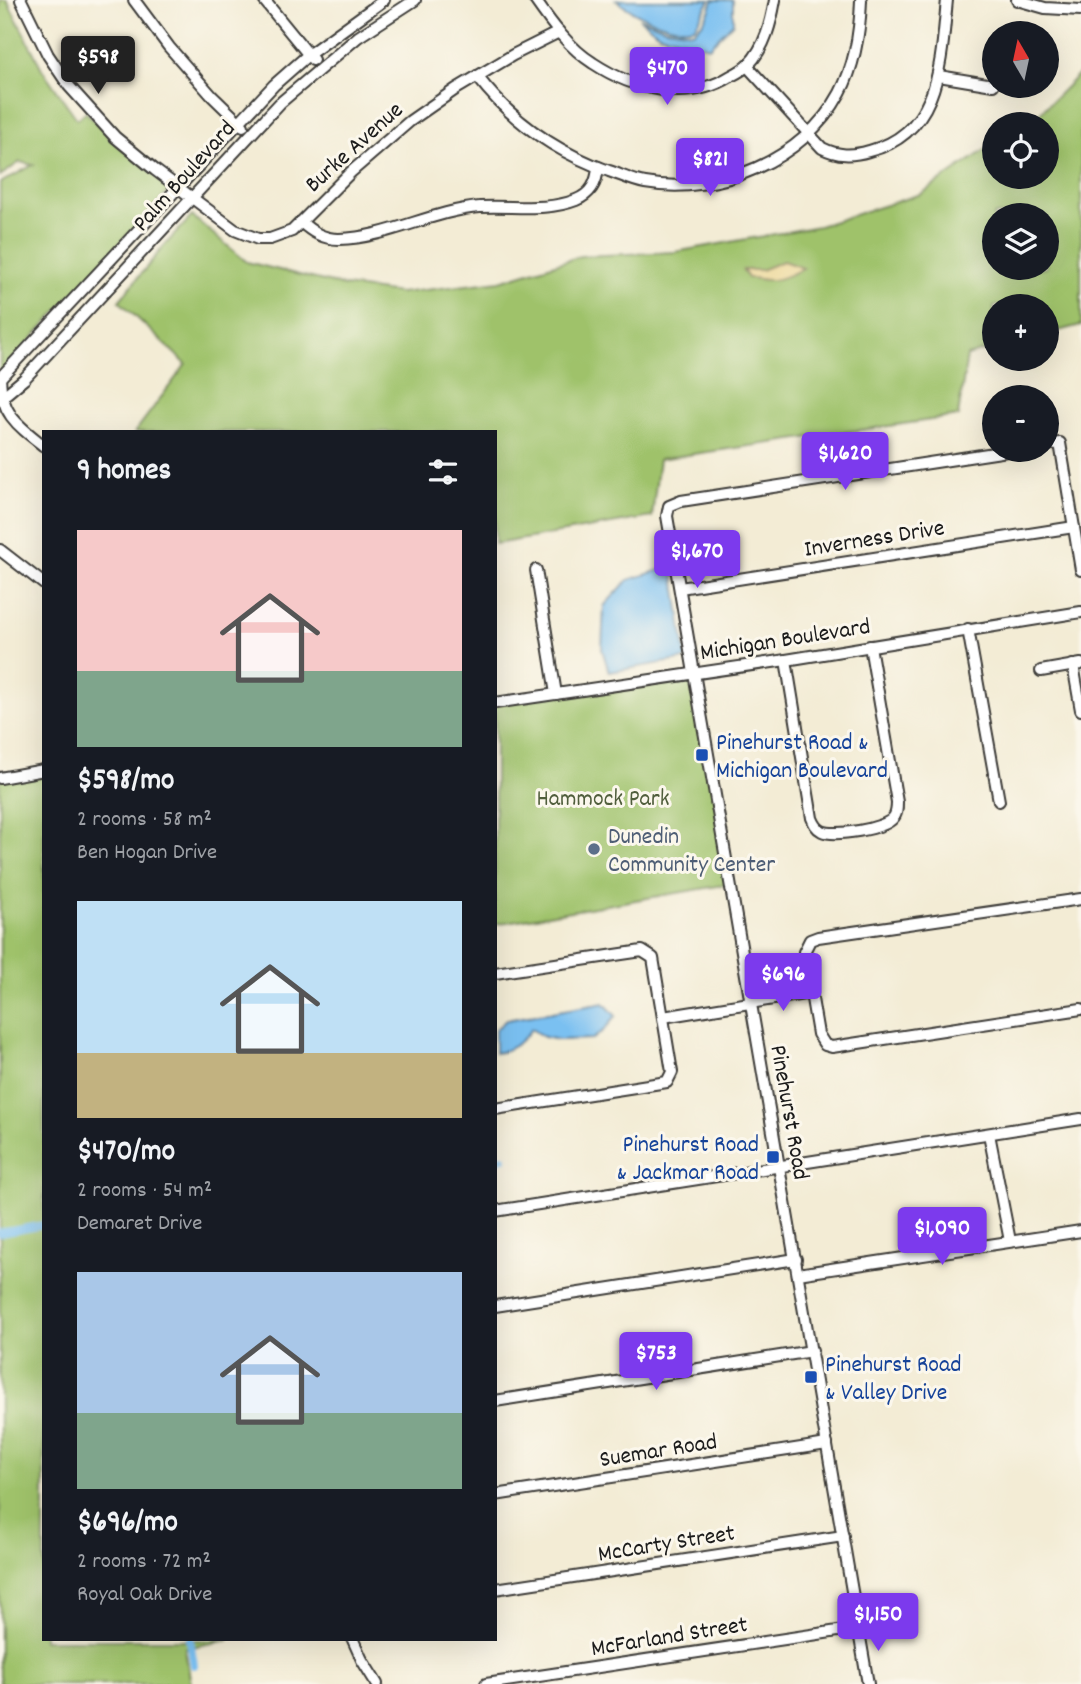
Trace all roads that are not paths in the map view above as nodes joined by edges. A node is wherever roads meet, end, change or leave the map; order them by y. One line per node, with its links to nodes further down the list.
1 (21, 0): 26 (street, Burke Avenue)
2 (134, 0): 22 (street)
3 (264, 0): 16 (street)
4 (384, 0): 16 (street, Palm Boulevard)
5 (390, 0): 13 (street)
6 (415, 0): 13 (street, Palm Boulevard)
7 (535, 0): 15 (street)
8 (775, 0): 17 (street)
9 (862, 0): 24 (street)
10 (947, 0): 20 (street)
11 (1017, 0): 12 (street)
12 (1029, 2): 14 (street)
13 (398, 10): 18 (street, Palm Boulevard)
14 (1081, 10)
15 (559, 32): 17 (street); 19 (street, Burke Avenue)
16 (308, 55): 18 (street); 22 (street, Palm Boulevard)
17 (747, 66): 24 (street)
18 (320, 67): 23 (street, Palm Boulevard)
19 (477, 76): 25 (street); 28 (street, Burke Avenue)
20 (939, 76): 21 (street); 24 (street)
21 (982, 83)
22 (237, 122): 23 (street); 26 (street, Palm Boulevard)
23 (250, 133): 27 (street, Palm Boulevard)
24 (808, 134): 25 (street)
25 (598, 167): 28 (street)
26 (178, 188): 27 (street, Burke Avenue); 29 (street, Palm Boulevard)
27 (191, 197): 28 (street, Burke Avenue); 30 (street, Palm Boulevard)
28 (301, 222)
29 (122, 249): 30 (street); 31 (street, Palm Boulevard)
30 (134, 260): 32 (street, Palm Boulevard)
31 (0, 378): 32 (street)
32 (0, 399): 34 (street)
33 (1059, 443): 36 (street)
34 (42, 444)
35 (982, 455): 41 (street, Pinehurst Road)
36 (1074, 527): 39 (street); 41 (street, Inverness Drive)
37 (0, 550): 40 (street)
38 (536, 570): 49 (street)
39 (1081, 570)
40 (42, 582)
41 (680, 588): 48 (street, Pinehurst Road)
42 (1081, 612): 43 (street, Michigan Boulevard)
43 (968, 629): 44 (street, Michigan Boulevard); 54 (street)
44 (870, 646): 45 (street, Michigan Boulevard); 45 (street)
45 (786, 660): 48 (street, Michigan Boulevard)
46 (1077, 665): 47 (street); 51 (street)
47 (1041, 671)
48 (696, 673): 49 (street, Michigan Boulevard); 58 (street, Pinehurst Road)
49 (556, 694): 50 (street, Michigan Boulevard)
50 (497, 703)
51 (1081, 710)
52 (42, 770): 53 (street)
53 (0, 778)
54 (999, 801)
55 (1081, 899): 57 (street)
56 (497, 974): 60 (street)
57 (811, 993): 58 (street); 59 (street)
58 (750, 1002): 60 (street); 64 (street, Pinehurst Road)
59 (1081, 1009)
60 (663, 1017): 61 (street)
61 (497, 1109)
62 (1081, 1119): 63 (street)
63 (989, 1134): 64 (street); 67 (street)
64 (780, 1167): 65 (street); 68 (street, Pinehurst Road)
65 (497, 1211)
66 (1081, 1231): 67 (street)
67 (1010, 1241): 69 (street)
68 (796, 1259): 69 (street, Pinehurst Road); 70 (street)
69 (799, 1273): 71 (street, Pinehurst Road)
70 (497, 1306)
71 (812, 1351): 72 (street); 73 (street, Pinehurst Road)
72 (497, 1401)
73 (827, 1444): 74 (street, Suemar Road); 75 (street, Pinehurst Road)
74 (497, 1495)
75 (843, 1536): 76 (street, McCarty Street); 77 (street, Pinehurst Road)
76 (497, 1589)
77 (858, 1628): 80 (street, McFarland Street); 81 (street, Pinehurst Road)
78 (353, 1641): 79 (street)
79 (377, 1684)
80 (486, 1684)
81 (867, 1684)

